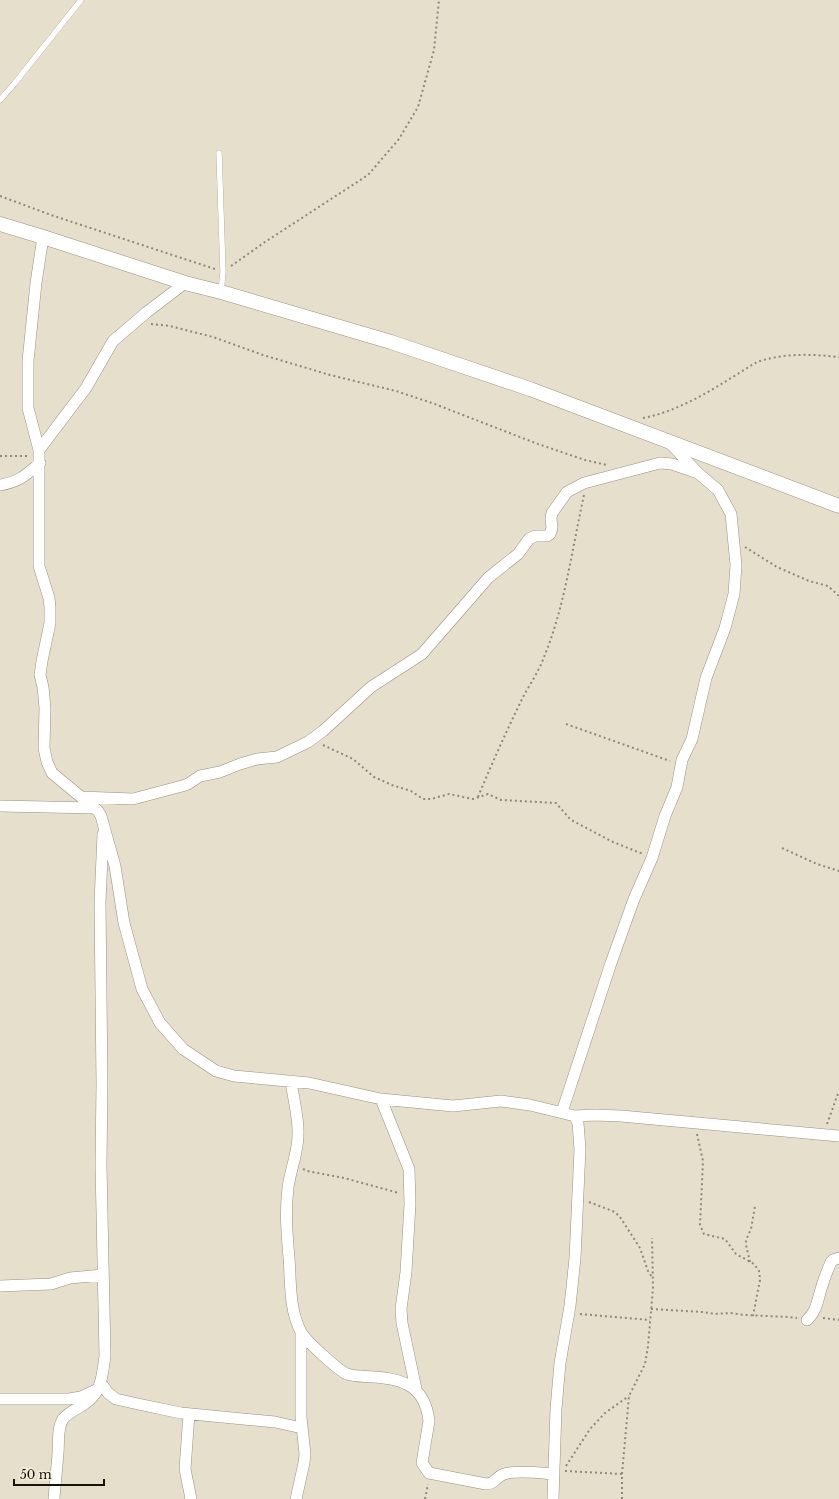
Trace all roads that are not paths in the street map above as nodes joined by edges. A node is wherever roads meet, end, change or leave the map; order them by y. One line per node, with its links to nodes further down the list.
1 (81, 0): 2 (lane)
2 (0, 100)
3 (219, 153): 7 (lane)
4 (0, 224): 5 (street)
5 (43, 236): 6 (street); 9 (street)
6 (185, 283): 7 (street); 9 (street)
7 (221, 292): 8 (street)
8 (668, 442): 10 (street); 12 (street)
9 (40, 456): 11 (street); 13 (street)
10 (698, 473): 13 (street); 19 (street)
11 (0, 485)
12 (839, 506)
13 (81, 797): 15 (street)
14 (0, 806): 15 (street)
15 (94, 808): 16 (street)
16 (103, 823): 17 (street); 23 (street)
17 (291, 1081): 18 (street); 26 (street)
18 (381, 1100): 19 (street); 28 (street)
19 (562, 1112): 20 (street)
20 (575, 1116): 21 (street); 32 (street)
21 (839, 1136)
22 (839, 1258): 25 (street)
23 (102, 1274): 24 (street); 27 (street)
24 (0, 1286)
25 (807, 1320)
26 (301, 1333): 28 (street); 31 (street)
27 (100, 1386): 29 (street); 30 (street); 33 (street)
28 (416, 1389): 32 (street)
29 (0, 1399)
30 (189, 1414): 31 (street); 34 (street)
31 (302, 1428): 35 (street)
32 (554, 1474): 36 (street)
33 (54, 1499)
34 (191, 1499)
35 (296, 1499)
36 (553, 1499)

